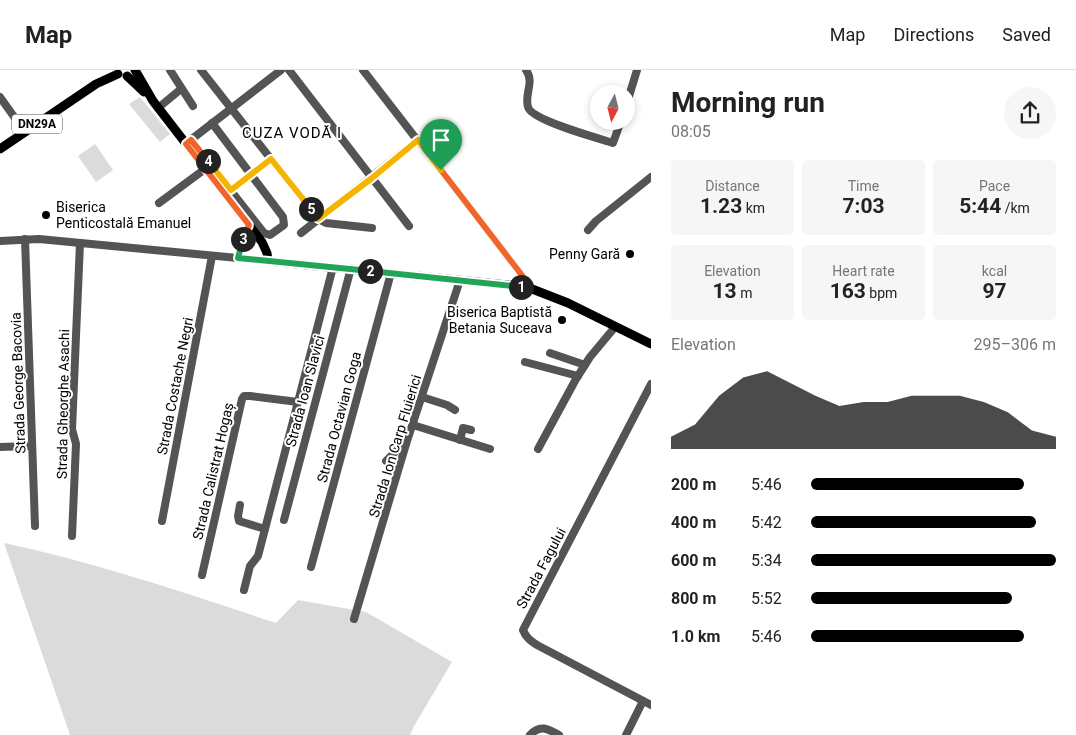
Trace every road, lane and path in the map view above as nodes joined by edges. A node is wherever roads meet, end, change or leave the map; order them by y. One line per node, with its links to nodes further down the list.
1 (170, 70): 10 (street)
2 (200, 70): 14 (street)
3 (282, 70): 14 (street)
4 (290, 70): 25 (street)
5 (363, 70): 18 (street)
6 (526, 70): 16 (street)
7 (637, 70): 9 (street)
8 (123, 72): 12 (main road); 17 (main road, DN29A)
9 (632, 85)
10 (181, 90): 12 (street); 13 (street)
11 (0, 97): 17 (street)
12 (156, 104): 19 (main road)
13 (193, 106)
14 (231, 108): 15 (street); 21 (street)
15 (212, 123): 19 (street); 23 (street)
16 (617, 130)
17 (25, 132): 20 (main road, DN29A)
18 (418, 140): 25 (street); 44 (street)
19 (189, 142): 22 (main road); 26 (street)
20 (0, 149)
21 (271, 159): 23 (street); 28 (street)
22 (205, 169): 27 (street); 29 (main road)
23 (251, 174): 26 (street); 26 (street)
24 (651, 177): 32 (street)
25 (372, 178): 28 (street); 30 (street)
26 (231, 190)
27 (159, 203)
28 (318, 219): 31 (street); 33 (street)
29 (249, 225): 38 (street); 39 (main road)
30 (408, 226)
31 (372, 228)
32 (588, 230)
33 (301, 233)
34 (25, 239): 35 (street); 36 (street); 59 (street, Strada George Bacovia)
35 (0, 241)
36 (80, 243): 37 (street); 69 (street, Strada Gheorghe Asachi)
37 (212, 256): 38 (street); 66 (street, Strada Costache Negri)
38 (238, 258): 39 (street)
39 (268, 261): 40 (main road)
40 (333, 267): 41 (main road); 53 (street)
41 (351, 268): 42 (main road); 65 (street, Strada Ioan Slavici)
42 (391, 273): 43 (main road); 70 (street, Strada Octavian Goga)
43 (460, 280): 44 (main road); 52 (street, Strada Ion Carp Fluierici)
44 (526, 287): 45 (main road)
45 (615, 327): 46 (main road); 49 (street)
46 (651, 344)
47 (550, 353): 49 (street)
48 (525, 362): 50 (street)
49 (585, 365): 50 (street)
50 (578, 376): 62 (street)
51 (651, 384): 74 (street, Strada Fagului)
52 (422, 397): 54 (street); 55 (street, Strada Ion Carp Fluierici)
53 (298, 402): 68 (street); 71 (street, Strada Calistrat Hogaș)
54 (455, 410)
55 (413, 425): 57 (street); 58 (street, Strada Ion Carp Fluierici)
56 (471, 430): 57 (street)
57 (460, 440): 61 (street)
58 (406, 444): 63 (street); 73 (street, Strada Ion Carp Fluierici)
59 (32, 446): 60 (street); 67 (street, Strada George Bacovia)
60 (0, 447)
61 (490, 449)
62 (538, 449)
63 (386, 461)
64 (240, 505): 68 (street)
65 (284, 520)
66 (162, 521)
67 (35, 526)
68 (265, 529): 72 (street)
69 (72, 536)
70 (311, 567)
71 (202, 575)
72 (244, 590)
73 (354, 620)
74 (647, 703): 77 (street)
75 (530, 735): 76 (street)
76 (559, 735)
77 (626, 735)

